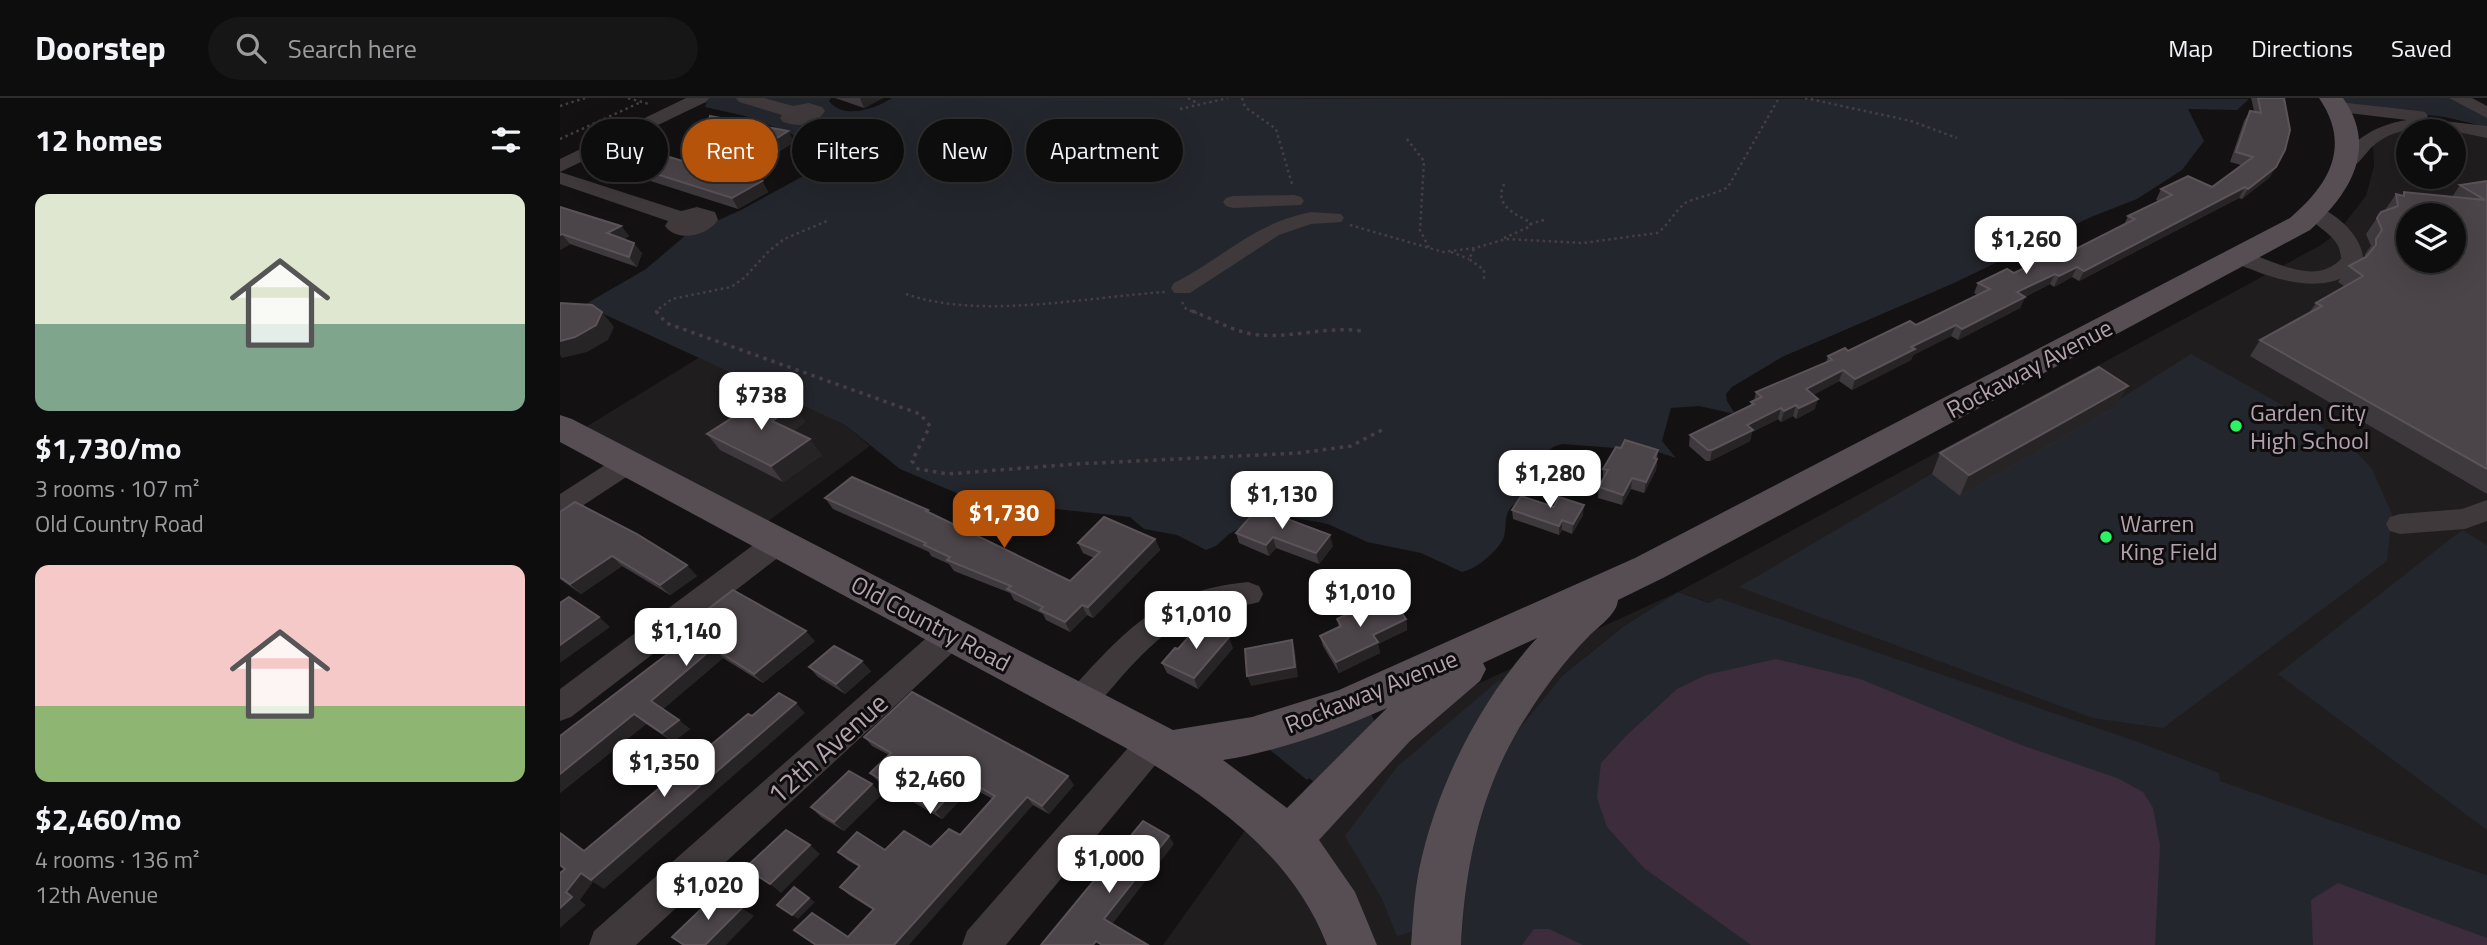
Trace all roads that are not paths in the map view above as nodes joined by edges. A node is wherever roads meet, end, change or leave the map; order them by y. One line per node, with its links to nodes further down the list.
1 (700, 98): 9 (street)
2 (745, 98): 5 (street)
3 (2458, 98): 6 (street)
4 (2335, 102): 7 (street); 8 (main road, Rockaway Avenue)
5 (793, 112)
6 (2487, 113)
7 (2487, 130): 8 (street)
8 (2345, 165): 12 (main road, Rockaway Avenue)
9 (560, 166)
10 (560, 178): 13 (street)
11 (1233, 202): 15 (street)
12 (2314, 212): 16 (main road, Rockaway Avenue); 16 (street)
13 (681, 218)
14 (1334, 218): 15 (street)
15 (1276, 226): 17 (street)
16 (2241, 257): 24 (main road, Rockaway Avenue)
17 (1175, 292)
18 (560, 427): 19 (main road, Old Country Road)
19 (628, 463): 20 (street); 23 (main road, Old Country Road)
20 (560, 507)
21 (2487, 510): 22 (street)
22 (2400, 524)
23 (778, 542): 27 (main road, Old Country Road); 29 (street)
24 (1626, 578): 26 (main road, Rockaway Avenue); 35 (main road, Rockaway Avenue)
25 (1248, 594): 28 (street)
26 (1529, 624): 30 (main road, Rockaway Avenue); 31 (main road, Rockaway Avenue)
27 (952, 635): 28 (main road, Old Country Road); 32 (street, 12th Avenue)
28 (1080, 702): 30 (main road, Old Country Road)
29 (560, 707)
30 (1161, 746): 31 (main road, Old Country Road); 33 (street)
31 (1289, 840): 34 (main road, Old Country Road)
32 (608, 945)
33 (981, 945)
34 (1352, 945)
35 (1436, 945)

